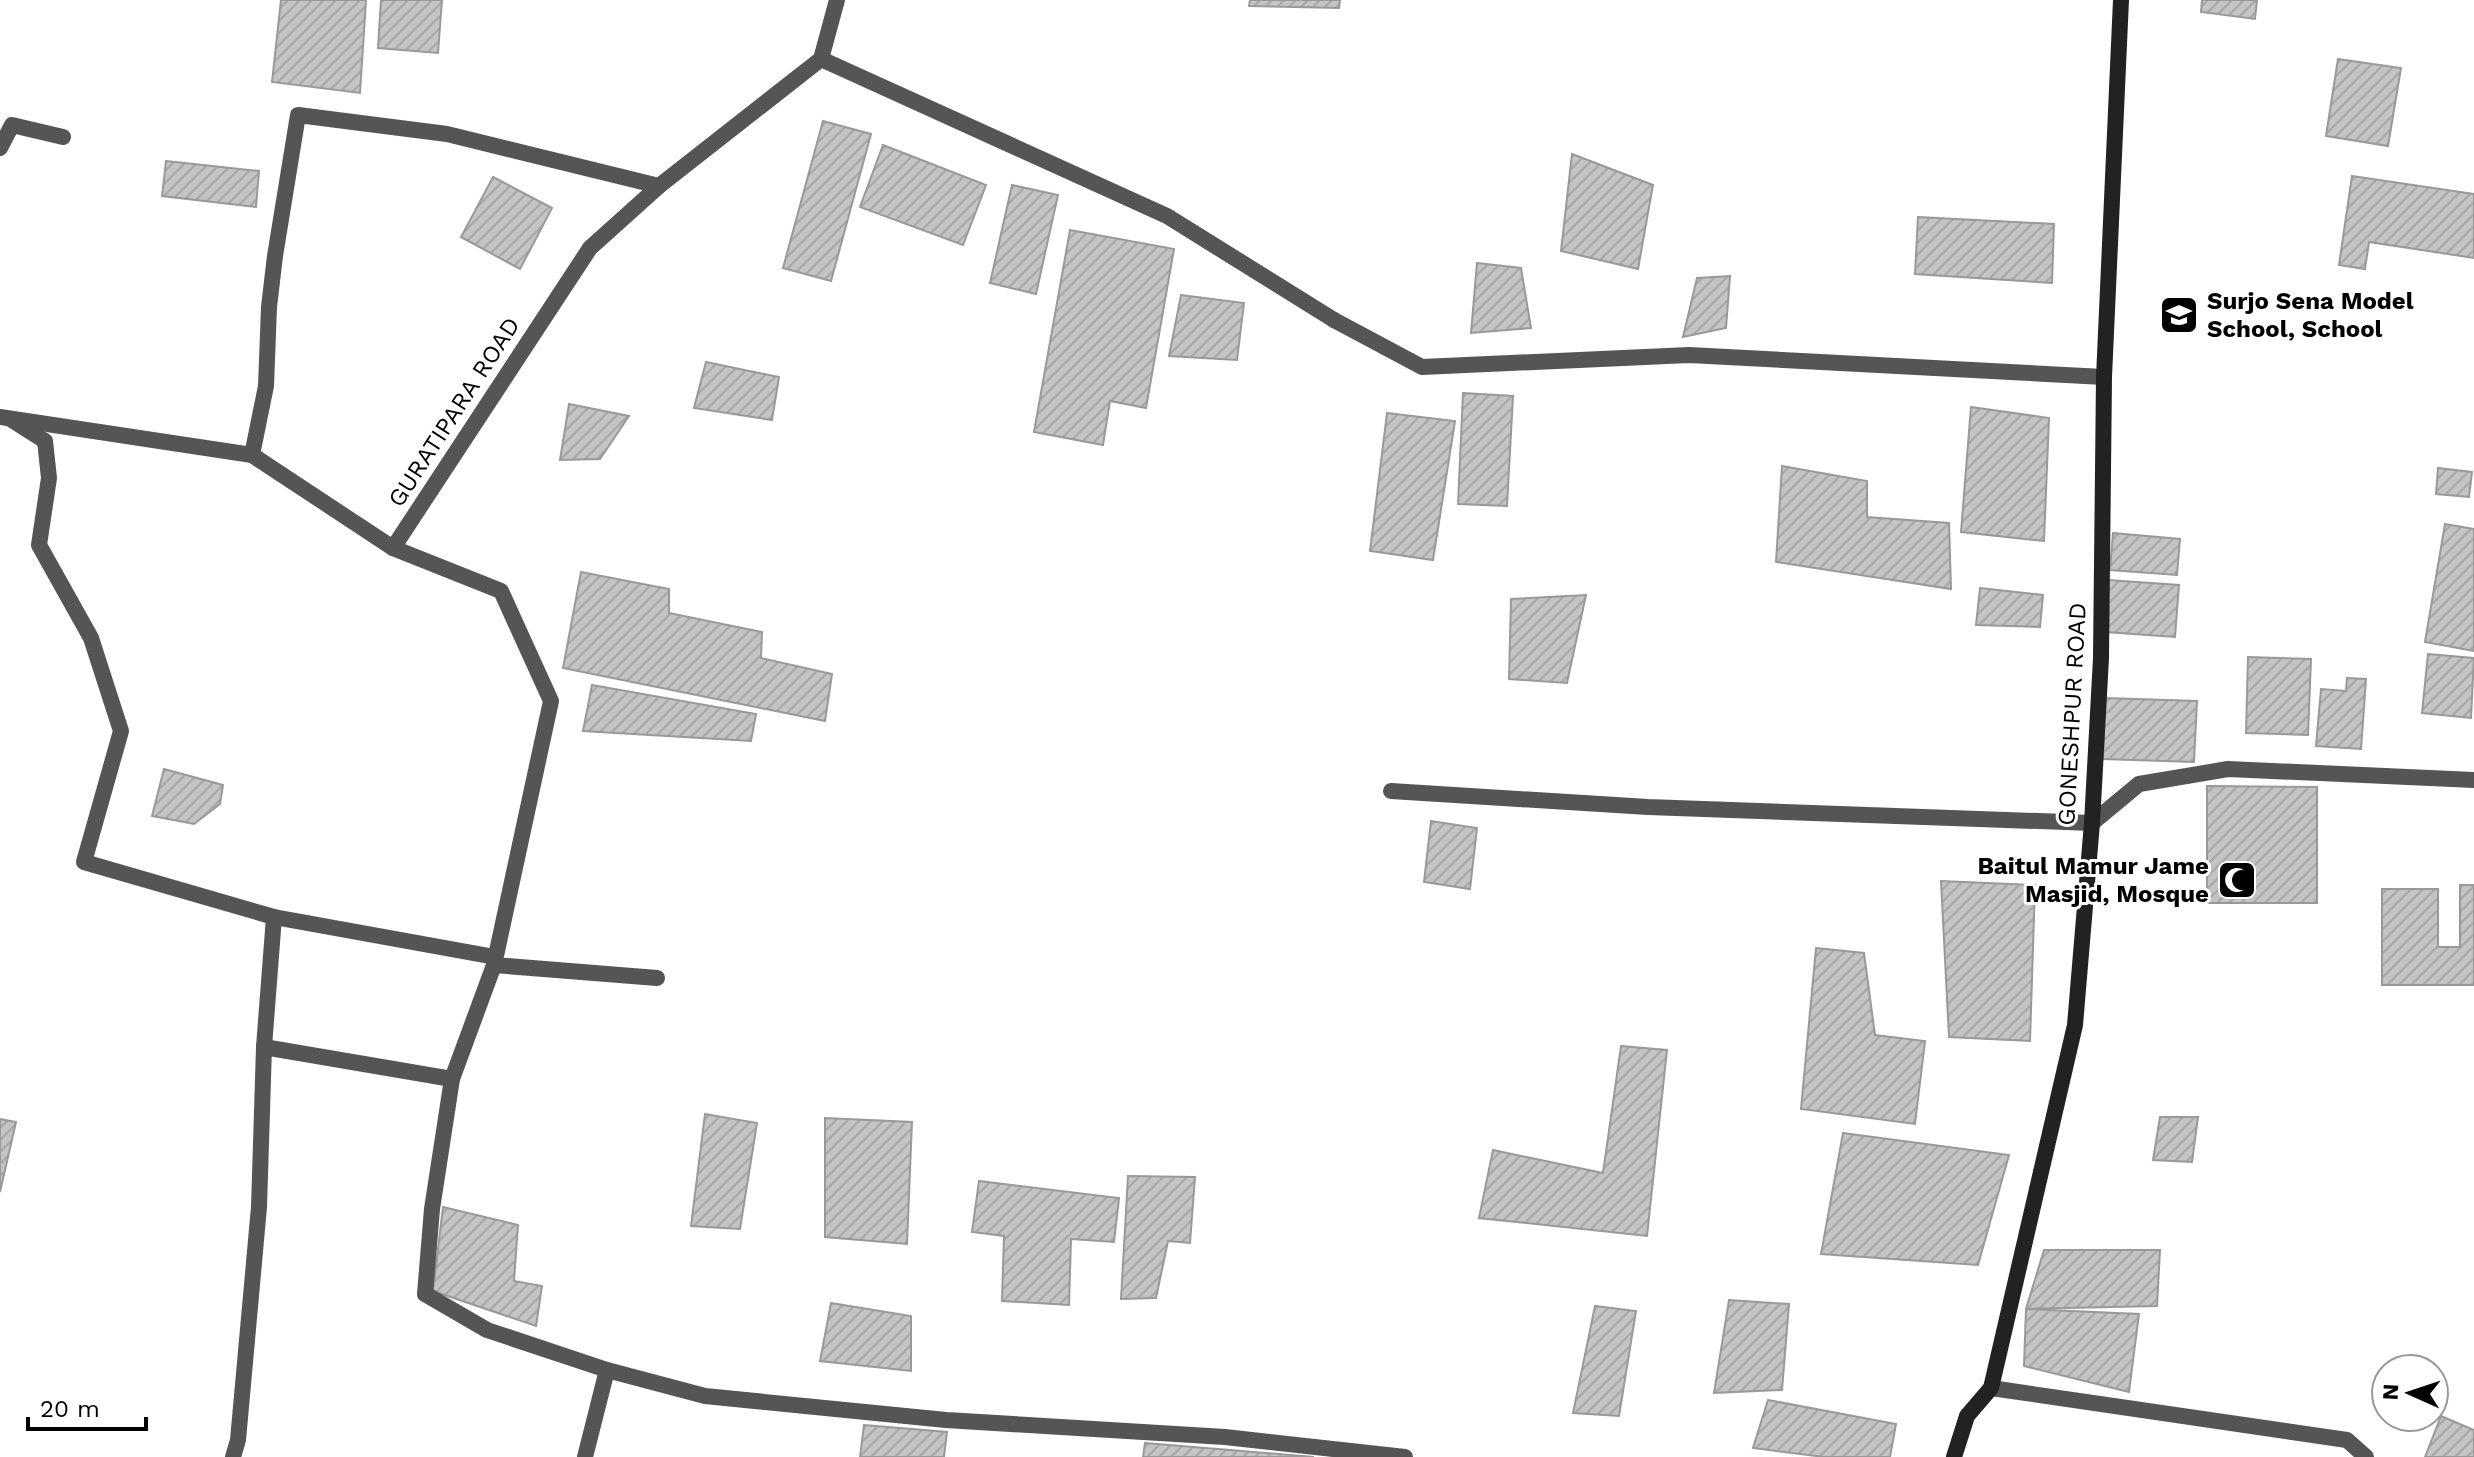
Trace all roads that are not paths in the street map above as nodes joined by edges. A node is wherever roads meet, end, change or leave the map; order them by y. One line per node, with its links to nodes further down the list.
1 (837, 0): 3 (street)
2 (2121, 0): 7 (street, GONESHPUR ROAD)
3 (821, 59): 6 (street, GURATIPARA ROAD); 7 (street)
4 (63, 137): 5 (street)
5 (0, 148)
6 (659, 186): 9 (street); 10 (street, GURATIPARA ROAD)
7 (2104, 377): 13 (street, GONESHPUR ROAD)
8 (6, 418): 9 (street); 14 (street)
9 (252, 455): 10 (street)
10 (393, 548): 15 (street)
11 (2474, 780): 13 (street)
12 (1391, 791): 13 (street)
13 (2092, 823): 20 (street, GONESHPUR ROAD)
14 (274, 917): 15 (street); 17 (street)
15 (494, 961): 16 (street); 18 (street)
16 (657, 978)
17 (264, 1047): 18 (street); 21 (street)
18 (452, 1079): 19 (street)
19 (607, 1370): 22 (street); 23 (street)
20 (1991, 1388): 24 (street, GONESHPUR ROAD); 25 (street)
21 (233, 1457)
22 (585, 1457)
23 (1405, 1457)
24 (1954, 1457)
25 (2366, 1457)

